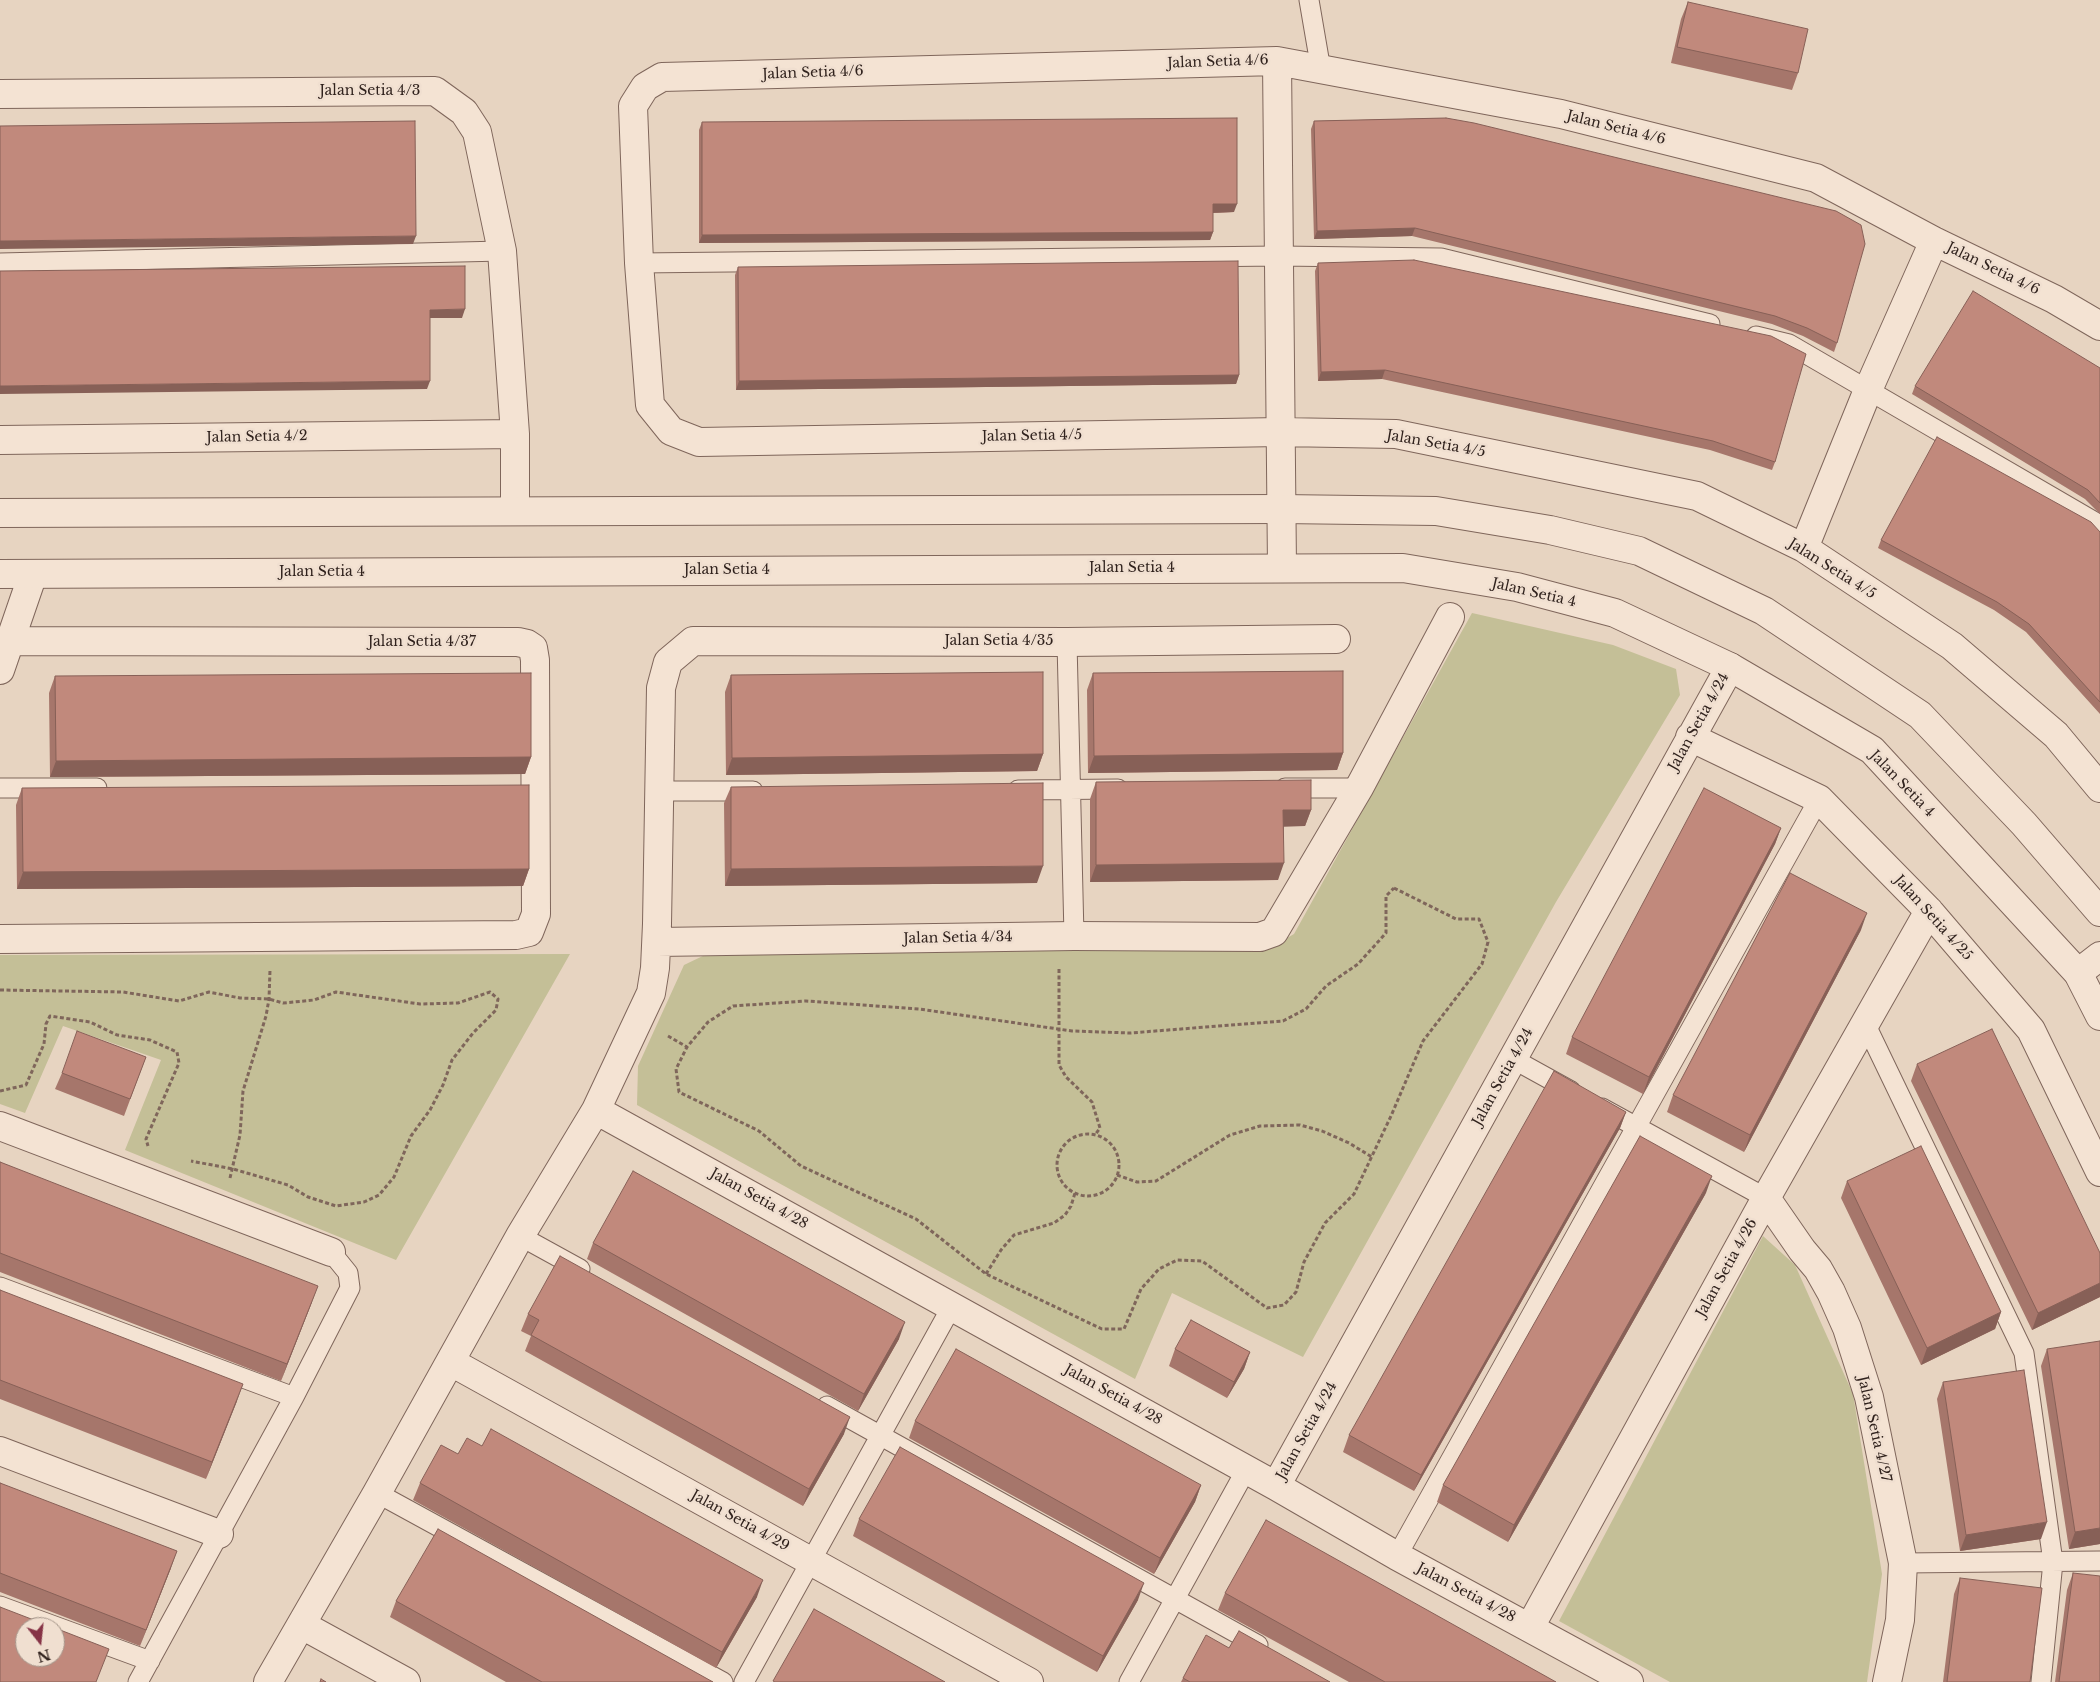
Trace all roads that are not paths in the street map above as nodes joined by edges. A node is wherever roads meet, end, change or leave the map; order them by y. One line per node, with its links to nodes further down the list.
1 (1309, 0): 3 (lane)
2 (1277, 60): 3 (street, Jalan Setia 4/6); 7 (street); 9 (street, Jalan Setia 4/6)
3 (1321, 70): 5 (street, Jalan Setia 4/6)
4 (0, 94): 6 (street, Jalan Setia 4/3)
5 (1934, 241): 10 (street, Jalan Setia 4/6); 11 (street)
6 (502, 251): 8 (lane); 14 (street, Jalan Setia 4/3)
7 (1279, 256): 9 (lane); 11 (lane); 13 (street)
8 (0, 263)
9 (639, 263): 12 (street, Jalan Setia 4/6)
10 (2100, 326)
11 (1868, 390): 19 (lane); 20 (street)
12 (671, 432): 13 (street, Jalan Setia 4/5)
13 (1280, 432): 16 (street); 20 (street, Jalan Setia 4/5)
14 (515, 434): 15 (street, Jalan Setia 4/2); 17 (street, Jalan Setia 4/3)
15 (0, 440)
16 (1281, 509): 17 (street); 21 (street); 43 (street)
17 (515, 511): 18 (street)
18 (0, 513)
19 (2100, 525)
20 (1804, 548): 35 (street, Jalan Setia 4/5)
21 (1282, 567): 23 (street, Jalan Setia 4); 28 (street, Jalan Setia 4)
22 (0, 574): 23 (street, Jalan Setia 4)
23 (33, 574): 26 (street)
24 (1450, 617): 34 (street)
25 (1336, 639): 27 (street, Jalan Setia 4/35)
26 (10, 641): 29 (street); 45 (street, Jalan Setia 4/37)
27 (1067, 642): 36 (lane); 39 (street, Jalan Setia 4/35)
28 (1730, 667): 30 (street, Jalan Setia 4/24); 48 (street, Jalan Setia 4)
29 (0, 670)
30 (1690, 738): 41 (street, Jalan Setia 4/25); 51 (street, Jalan Setia 4/24)
31 (0, 788): 32 (lane)
32 (119, 788)
33 (1269, 788): 34 (lane)
34 (1359, 788): 44 (street, Jalan Setia 4/34)
35 (2100, 788)
36 (1070, 789): 37 (lane); 38 (lane); 44 (lane)
37 (1140, 789)
38 (1002, 790)
39 (659, 791): 40 (lane); 46 (street)
40 (767, 791)
41 (1819, 799): 42 (street, Jalan Setia 4/25); 54 (lane)
42 (1929, 911): 50 (street, Jalan Setia 4/26); 55 (street, Jalan Setia 4/25)
43 (2100, 912)
44 (1074, 936): 46 (street, Jalan Setia 4/34)
45 (0, 939)
46 (657, 942): 52 (street)
47 (2100, 956): 48 (street)
48 (2078, 973): 49 (street, Jalan Setia 4)
49 (2100, 1016)
50 (1865, 1023): 56 (street, Jalan Setia 4/26); 74 (lane)
51 (1513, 1059): 54 (lane); 68 (street, Jalan Setia 4/24)
52 (596, 1110): 57 (street); 61 (street, Jalan Setia 4/28)
53 (0, 1126): 58 (street)
54 (1636, 1127): 56 (lane); 71 (lane)
55 (2100, 1172)
56 (1766, 1198): 75 (street, Jalan Setia 4/27); 79 (street, Jalan Setia 4/26)
57 (520, 1236): 59 (lane); 62 (street)
58 (331, 1252): 63 (lane)
59 (597, 1278)
60 (0, 1287): 63 (lane)
61 (952, 1306): 65 (lane); 67 (street, Jalan Setia 4/28)
62 (450, 1362): 69 (street); 72 (street, Jalan Setia 4/29)
63 (294, 1397): 70 (lane)
64 (811, 1397): 65 (lane)
65 (879, 1435): 72 (lane); 76 (lane)
66 (0, 1451): 70 (street)
67 (1246, 1470): 68 (street, Jalan Setia 4/28); 76 (lane)
68 (1276, 1486): 71 (street, Jalan Setia 4/28)
69 (377, 1493): 78 (street); 86 (lane)
70 (219, 1534): 81 (lane)
71 (1397, 1556): 79 (street, Jalan Setia 4/28)
72 (811, 1561): 87 (lane); 88 (street, Jalan Setia 4/29)
73 (2100, 1561): 74 (lane)
74 (2053, 1562): 75 (lane); 91 (lane)
75 (1903, 1563): 90 (street, Jalan Setia 4/27)
76 (1174, 1599): 80 (lane); 89 (lane)
77 (0, 1606): 81 (lane)
78 (302, 1625): 84 (street); 85 (street)
79 (1530, 1627): 82 (street, Jalan Setia 4/28)
80 (1275, 1654)
81 (150, 1661): 83 (lane)
82 (1612, 1678)
83 (138, 1682)
84 (268, 1682)
85 (406, 1682)
86 (723, 1682)
87 (744, 1682)
88 (1028, 1682)
89 (1129, 1682)
90 (1887, 1682)
91 (2040, 1682)

